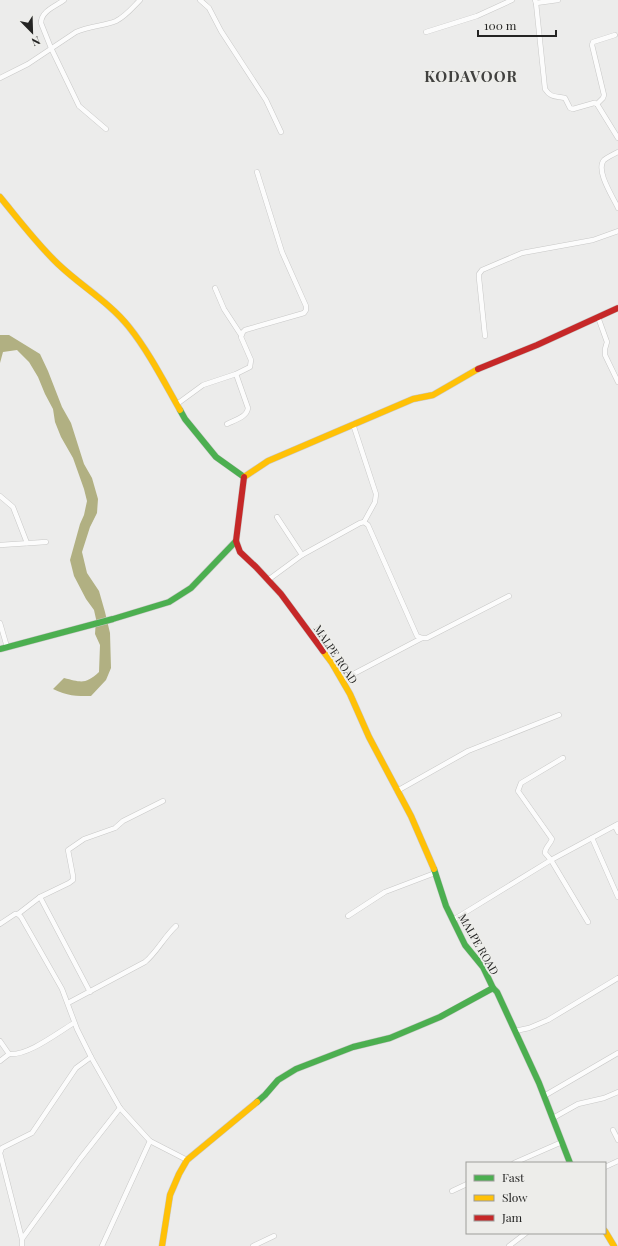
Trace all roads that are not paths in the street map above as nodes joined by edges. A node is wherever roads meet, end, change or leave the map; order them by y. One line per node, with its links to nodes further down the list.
1 (64, 0): 9 (street)
2 (140, 0): 9 (street)
3 (200, 0): 13 (street)
4 (512, 0): 7 (street)
5 (558, 0): 6 (street)
6 (536, 2): 11 (street)
7 (426, 32)
8 (615, 35): 11 (street)
9 (51, 48): 10 (street); 12 (street)
10 (0, 78)
11 (597, 104): 14 (street)
12 (106, 129)
13 (281, 132)
14 (618, 138)
15 (618, 152): 18 (street)
16 (257, 172): 23 (street)
17 (0, 197): 27 (street)
18 (618, 208)
19 (618, 231): 24 (street)
20 (215, 288): 23 (street)
21 (618, 308): 22 (street)
22 (598, 317): 26 (street); 29 (street)
23 (242, 334): 25 (street)
24 (485, 336)
25 (236, 374): 27 (street); 28 (street)
26 (618, 382)
27 (177, 404): 30 (street)
28 (228, 424)
29 (353, 424): 30 (street); 33 (street)
30 (244, 477): 34 (street)
31 (0, 496): 36 (street)
32 (277, 517): 38 (street)
33 (364, 522): 38 (street); 42 (street)
34 (236, 541): 39 (street, MALPE ROAD); 43 (street)
35 (46, 542): 36 (street)
36 (27, 543): 37 (street)
37 (0, 545)
38 (302, 555): 39 (street)
39 (268, 580): 44 (street, MALPE ROAD)
40 (509, 596): 42 (street)
41 (0, 623): 43 (street)
42 (422, 638): 44 (street)
43 (3, 648)
44 (342, 680): 47 (street, MALPE ROAD)
45 (559, 715): 47 (street)
46 (563, 758): 52 (street)
47 (397, 791): 53 (street, MALPE ROAD)
48 (164, 802): 54 (street)
49 (616, 825): 50 (street); 51 (street)
50 (618, 832)
51 (592, 838): 52 (street); 55 (street)
52 (551, 860): 58 (street); 59 (street)
53 (435, 873): 57 (street); 58 (street, MALPE ROAD)
54 (40, 897): 56 (street); 64 (street)
55 (618, 897)
56 (18, 914): 60 (street); 65 (street)
57 (348, 916)
58 (453, 920): 63 (street, MALPE ROAD)
59 (588, 922)
60 (0, 924)
61 (176, 926): 64 (street)
62 (618, 978): 67 (street)
63 (493, 988): 67 (street); 81 (street, MALPE ROAD)
64 (90, 992): 65 (street)
65 (68, 1003): 66 (street)
66 (74, 1023): 70 (street); 71 (street)
67 (515, 1032): 74 (street)
68 (0, 1041): 70 (street)
69 (618, 1053): 74 (street)
70 (9, 1054): 72 (street)
71 (91, 1057): 75 (street); 91 (street)
72 (0, 1061)
73 (618, 1092): 76 (street)
74 (544, 1096): 76 (street)
75 (120, 1108): 79 (street); 91 (street)
76 (553, 1118): 80 (street)
77 (613, 1130): 78 (street)
78 (618, 1140)
79 (150, 1141): 81 (street); 93 (street)
80 (562, 1142): 83 (street); 84 (street)
81 (187, 1160): 94 (street, MALPE ROAD)
82 (618, 1161): 85 (street)
83 (516, 1162)
84 (570, 1162)
85 (606, 1167)
86 (466, 1184): 87 (street)
87 (452, 1191)
88 (606, 1232): 97 (street)
89 (525, 1234): 96 (street)
90 (274, 1236): 95 (street)
91 (22, 1239): 92 (street)
92 (22, 1246)
93 (102, 1246)
94 (162, 1246)
95 (253, 1246)
96 (509, 1246)
97 (614, 1246)

